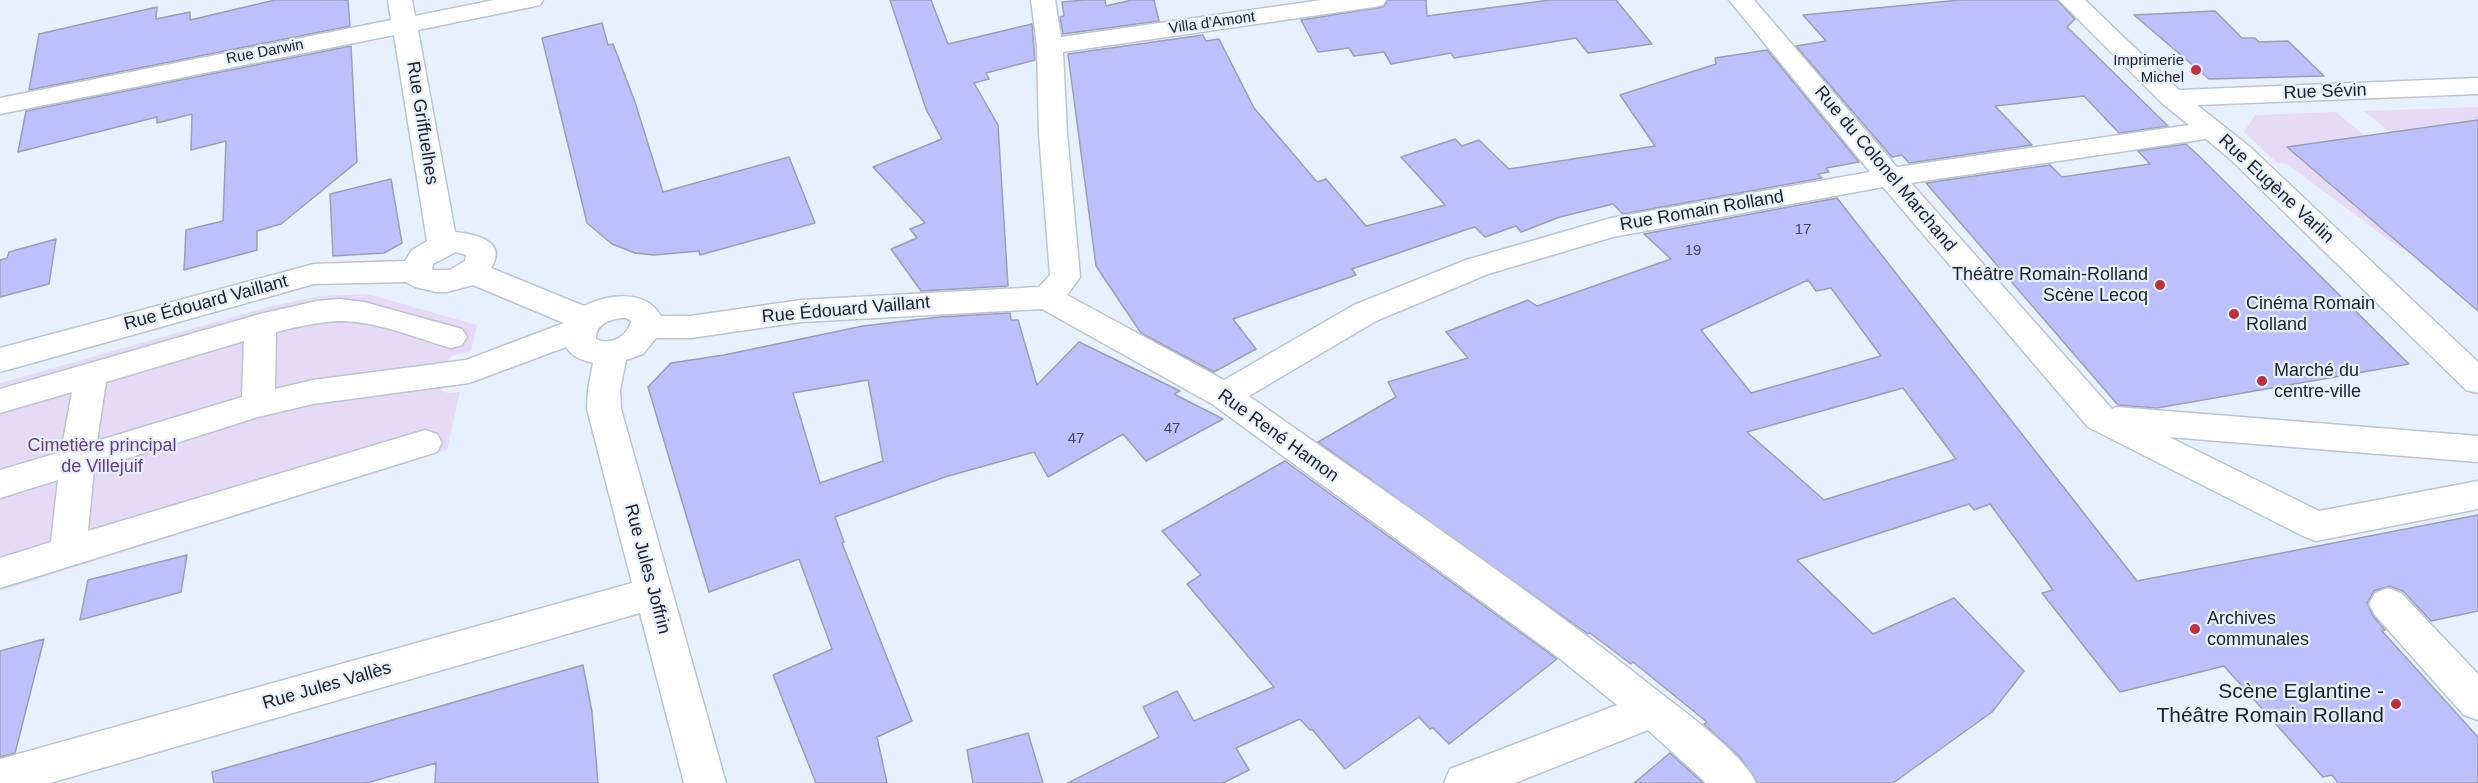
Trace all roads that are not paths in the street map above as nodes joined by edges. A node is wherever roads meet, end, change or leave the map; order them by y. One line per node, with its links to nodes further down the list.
1 (531, 0): 6 (street, Rue Darwin)
2 (1043, 0): 7 (street)
3 (1374, 0): 7 (street, Villa d'Amont)
4 (1741, 0): 12 (street, Rue du Colonel Marchand)
5 (2071, 0): 9 (street, Rue Eugène Varlin)
6 (403, 12): 10 (street, Rue Darwin); 13 (street, Rue Griffuelhes)
7 (1050, 46): 16 (street)
8 (2478, 86): 9 (street, Rue Sévin)
9 (2172, 98): 11 (street, Rue Eugène Varlin)
10 (0, 106)
11 (2212, 130): 12 (street, Rue Romain Rolland); 24 (street, Rue Eugène Varlin)
12 (1890, 177): 25 (street, Rue Romain Rolland); 28 (street, Rue du Colonel Marchand)
13 (443, 245): 14 (street); 15 (street)
14 (416, 271): 15 (street); 22 (street, Rue Édouard Vaillant)
15 (471, 272): 18 (street)
16 (1047, 298): 19 (street, Rue Édouard Vaillant); 25 (street, Rue René Hamon)
17 (260, 325): 20 (street); 23 (street); 27 (street)
18 (584, 325): 19 (street); 21 (street); 27 (street)
19 (647, 327): 21 (street)
20 (451, 337)
21 (611, 353): 36 (street, Rue Jules Joffrin)
22 (0, 360)
23 (91, 375): 26 (street); 31 (street)
24 (2478, 381)
25 (1224, 395): 39 (street, Rue René Hamon)
26 (0, 401)
27 (258, 405): 31 (street)
28 (2100, 418): 30 (street); 33 (street)
29 (425, 443): 34 (street)
30 (2478, 449)
31 (77, 461): 32 (street); 34 (street)
32 (0, 484)
33 (2478, 495)
34 (68, 552): 35 (street)
35 (0, 573)
36 (654, 593): 40 (street, Rue Jules Vallès); 41 (street, Rue Jules Joffrin)
37 (2388, 604): 38 (street)
38 (2478, 702)
39 (1653, 710): 42 (street); 43 (street, Rue René Hamon)
40 (0, 778)
41 (705, 783)
42 (1465, 783)
43 (1736, 783)

